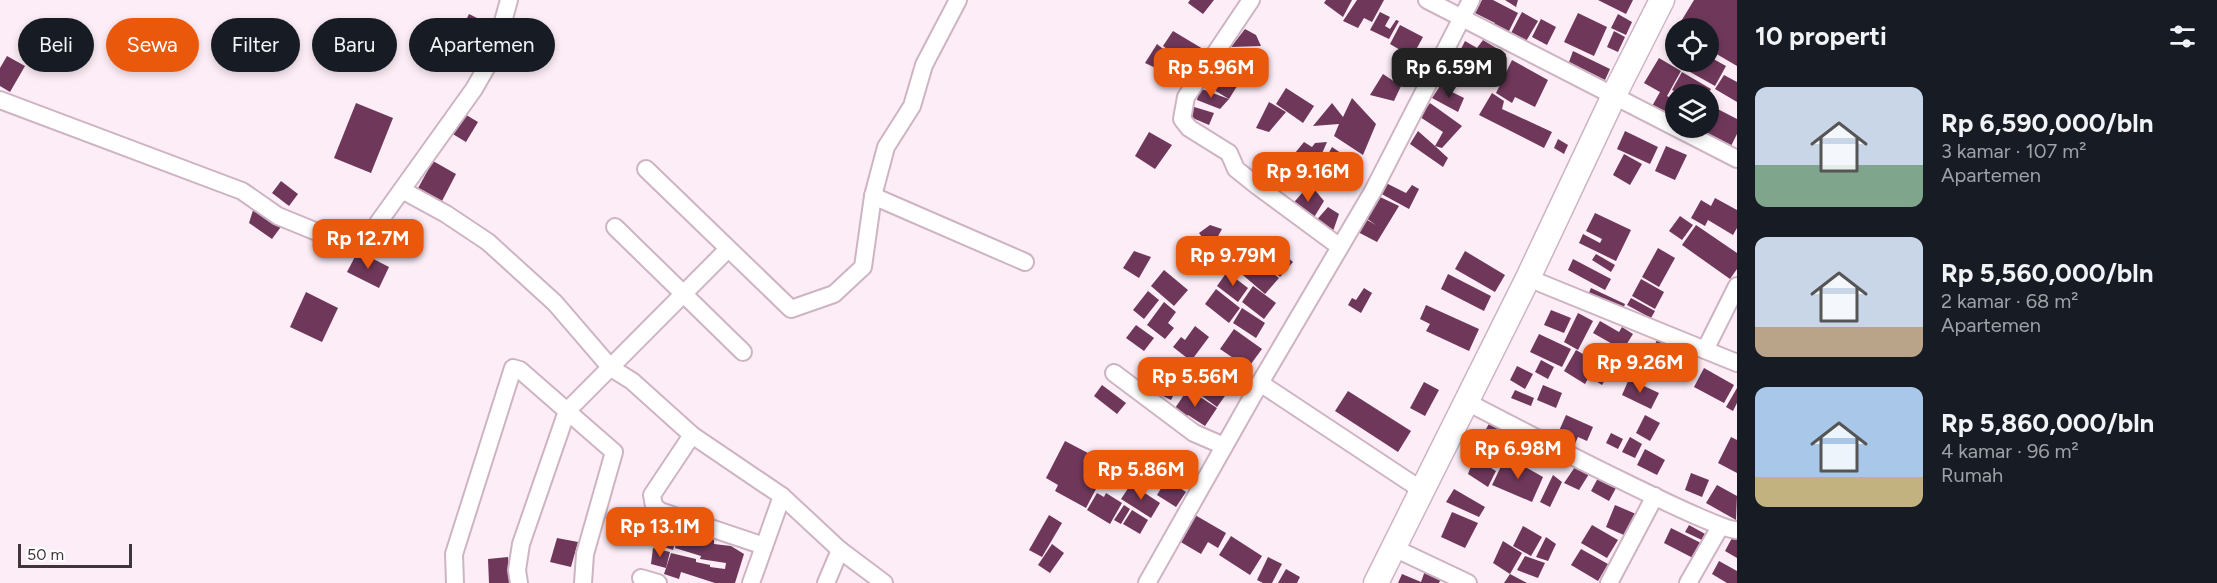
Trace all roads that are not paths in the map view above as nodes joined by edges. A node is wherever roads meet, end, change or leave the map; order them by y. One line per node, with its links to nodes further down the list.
1 (509, 0): 12 (street)
2 (958, 0): 13 (street)
3 (1251, 0): 15 (street)
4 (1427, 0): 7 (street)
5 (1471, 0): 7 (street)
6 (1662, 0): 8 (main road)
7 (1462, 18): 8 (street); 15 (street)
8 (1613, 96): 10 (street); 18 (main road)
9 (0, 100): 12 (street)
10 (1737, 159)
11 (646, 170): 16 (street)
12 (402, 190): 24 (street)
13 (873, 195): 16 (street); 17 (street)
14 (615, 227): 20 (street)
15 (1340, 247): 26 (street)
16 (727, 250): 20 (street)
17 (1025, 262)
18 (1528, 278): 21 (street); 27 (main road)
19 (1737, 286): 21 (street)
20 (683, 294): 22 (street); 24 (street)
21 (1705, 350): 23 (street)
22 (743, 352)
23 (1737, 363)
24 (611, 368): 28 (street); 29 (street)
25 (1114, 373): 30 (street)
26 (1260, 383): 30 (street); 31 (street)
27 (1467, 402): 31 (main road); 33 (street)
28 (567, 411): 40 (street); 41 (street); 42 (street)
29 (693, 435): 32 (street); 36 (street)
30 (1224, 446): 47 (street)
31 (1423, 491): 37 (main road)
32 (782, 496): 36 (street); 38 (street)
33 (1654, 496): 34 (street); 50 (street)
34 (1720, 527): 35 (street); 51 (street)
35 (1737, 530)
36 (764, 546): 44 (street)
37 (1394, 548): 48 (main road); 49 (street)
38 (840, 550): 45 (street); 46 (street)
39 (641, 578): 43 (street)
40 (455, 583)
41 (519, 583)
42 (583, 583)
43 (658, 583)
44 (751, 583)
45 (826, 583)
46 (884, 583)
47 (1147, 583)
48 (1376, 583)
49 (1468, 583)
50 (1609, 583)
51 (1688, 583)

